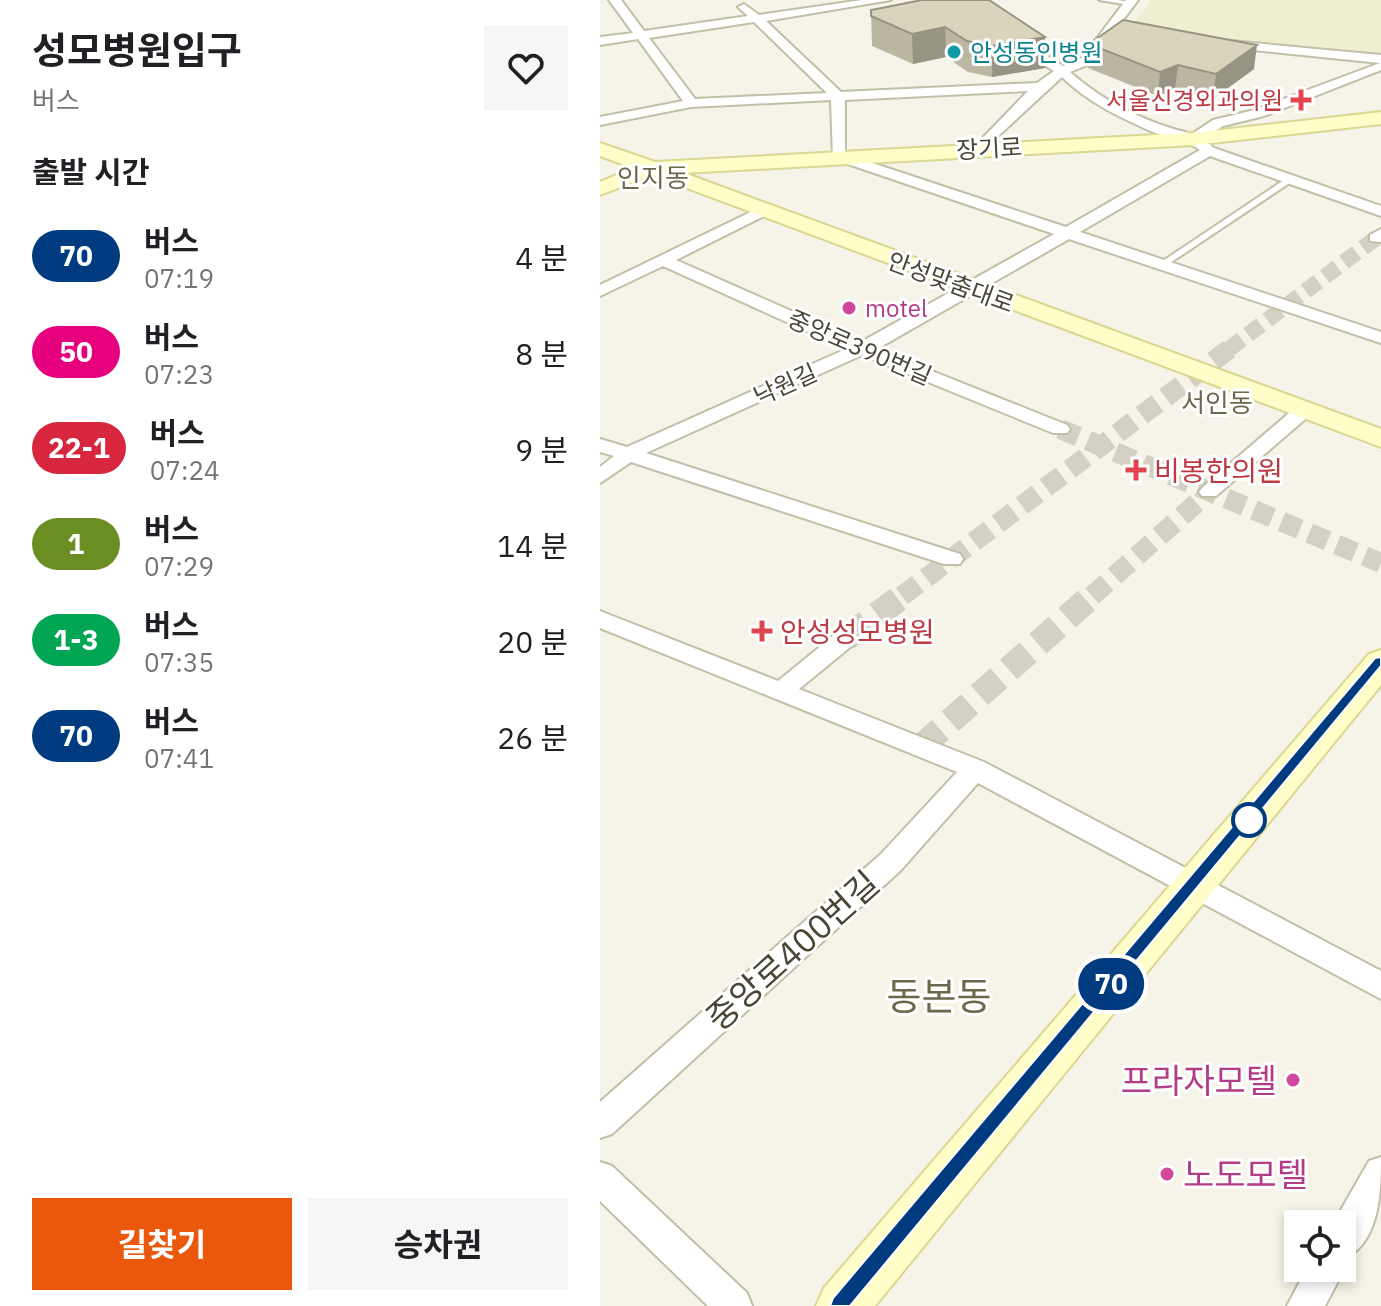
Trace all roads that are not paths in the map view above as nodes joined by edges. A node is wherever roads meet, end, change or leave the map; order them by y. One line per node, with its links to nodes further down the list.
1 (606, 0): 6 (street)
2 (615, 0): 12 (street)
3 (885, 0): 10 (street)
4 (1102, 0): 5 (lane)
5 (1112, 0): 7 (lane); 11 (street)
6 (600, 1)
7 (1131, 1): 14 (street)
8 (771, 2): 9 (street)
9 (744, 7): 10 (street); 12 (street)
10 (756, 19): 17 (street); 25 (street)
11 (1098, 19)
12 (629, 23): 13 (street); 17 (street)
13 (615, 25)
14 (1109, 31): 15 (street); 23 (street)
15 (1124, 33)
16 (1005, 34): 23 (street)
17 (639, 36): 18 (street); 26 (street)
18 (600, 41)
19 (1215, 42): 21 (street)
20 (1075, 48): 23 (street)
21 (1381, 59)
22 (1381, 66): 29 (street, 낙원길)
23 (1062, 71): 24 (street); 29 (street)
24 (1040, 87): 25 (street); 30 (street)
25 (838, 97): 26 (street); 32 (street)
26 (691, 103): 28 (street)
27 (1381, 118): 29 (main road, 장기로)
28 (600, 121)
29 (1201, 145): 30 (main road, 장기로); 36 (street); 41 (street, 낙원길)
30 (981, 148): 32 (main road, 장기로)
31 (600, 149): 33 (main road, 안성맞춤대로)
32 (838, 156): 34 (main road, 장기로); 41 (street)
33 (621, 158): 34 (main road); 35 (main road, 안성맞춤대로); 37 (main road)
34 (717, 164): 35 (main road, 장기로); 38 (main road)
35 (649, 169): 37 (main road, 장기로); 38 (main road, 안성맞춤대로)
36 (1290, 180): 40 (street); 43 (lane)
37 (606, 186)
38 (701, 188): 39 (main road, 안성맞춤대로)
39 (763, 211): 42 (street); 45 (main road, 안성맞춤대로)
40 (1381, 211)
41 (1065, 234): 43 (street); 45 (street, 낙원길)
42 (662, 260): 44 (street); 47 (street, 중앙로390번길)
43 (1161, 265): 46 (street)
44 (603, 286)
45 (971, 290): 47 (street, 낙원길); 48 (main road, 안성맞춤대로)
46 (1381, 338)
47 (862, 349): 49 (street, 중앙로390번길); 52 (street, 낙원길)
48 (1303, 411): 50 (main road, 안성맞춤대로); 54 (street)
49 (1060, 429)
50 (1381, 439)
51 (600, 445): 52 (street)
52 (630, 453): 53 (street, 낙원길); 55 (street)
53 (600, 477)
54 (1209, 492)
55 (952, 559)
56 (600, 619): 59 (street)
57 (846, 638): 59 (street)
58 (1381, 662): 61 (main road)
59 (781, 691): 60 (street)
60 (975, 769): 61 (street); 63 (street, 중앙로400번길)
61 (1195, 883): 62 (street); 69 (main road)
62 (1381, 986)
63 (600, 1123)
64 (1381, 1173): 66 (street)
65 (600, 1178): 68 (street)
66 (1356, 1217)
67 (1319, 1282): 70 (street)
68 (734, 1306)
69 (842, 1306)
70 (1305, 1306)

